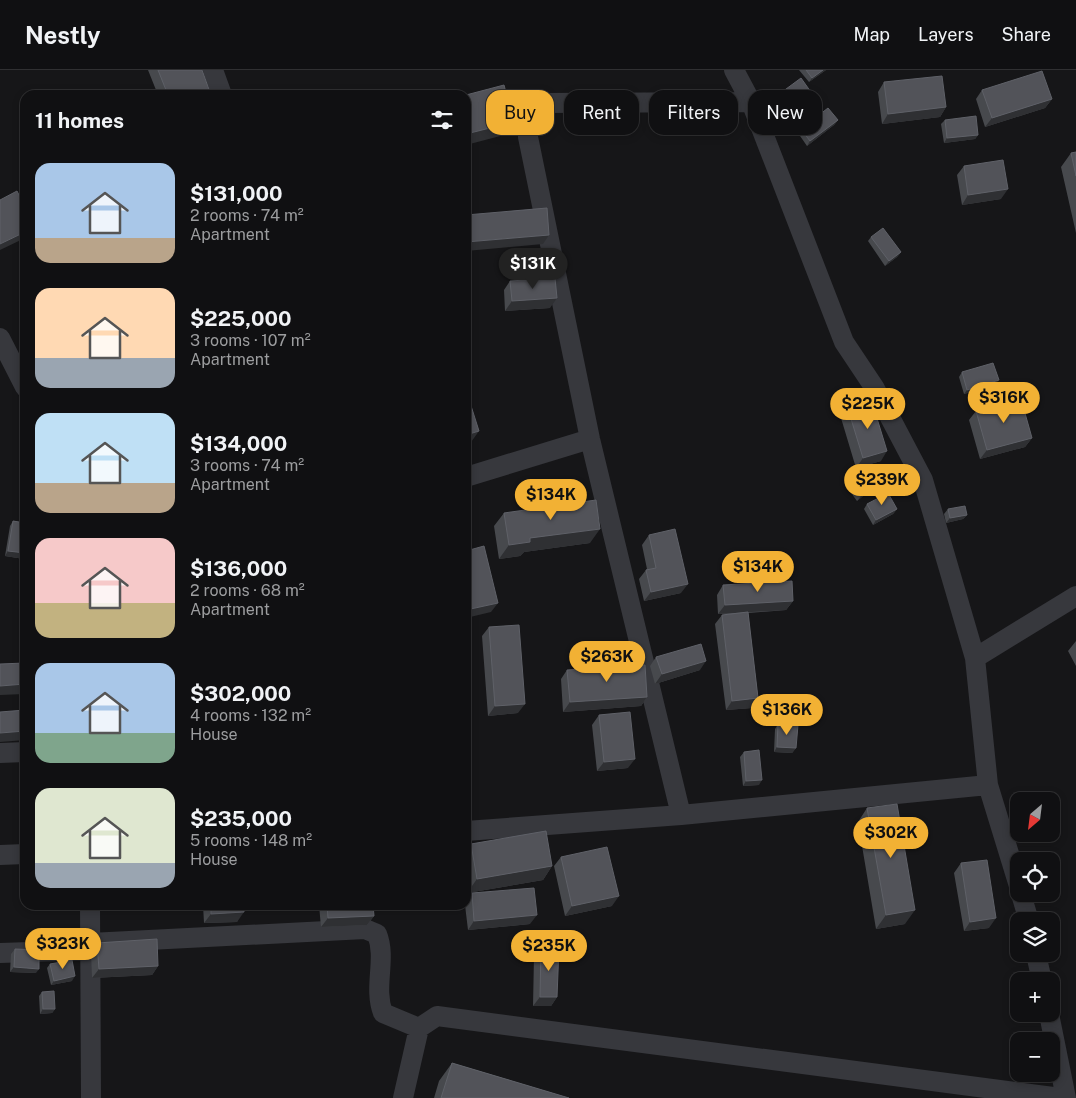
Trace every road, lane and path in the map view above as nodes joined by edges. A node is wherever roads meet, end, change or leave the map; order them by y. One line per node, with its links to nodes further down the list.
1 (213, 70): 3 (street)
2 (734, 70): 4 (street)
3 (220, 90)
4 (748, 96)
5 (748, 102): 9 (street)
6 (764, 135): 12 (street)
7 (0, 338): 8 (street)
8 (20, 377)
9 (590, 439): 10 (street); 16 (street)
10 (471, 475)
11 (1076, 596): 12 (street)
12 (975, 658): 15 (street)
13 (20, 752): 14 (street)
14 (0, 753)
15 (988, 785): 16 (street); 20 (street)
16 (681, 815): 17 (street)
17 (471, 831)
18 (20, 854): 19 (street)
19 (0, 855)
20 (1010, 857)
21 (90, 910): 22 (street)
22 (90, 947): 23 (street); 25 (street); 26 (street)
23 (0, 953)
24 (1051, 1022): 29 (street)
25 (419, 1028): 27 (street); 28 (street)
26 (91, 1098)
27 (403, 1098)
28 (1061, 1098)
29 (1066, 1098)

